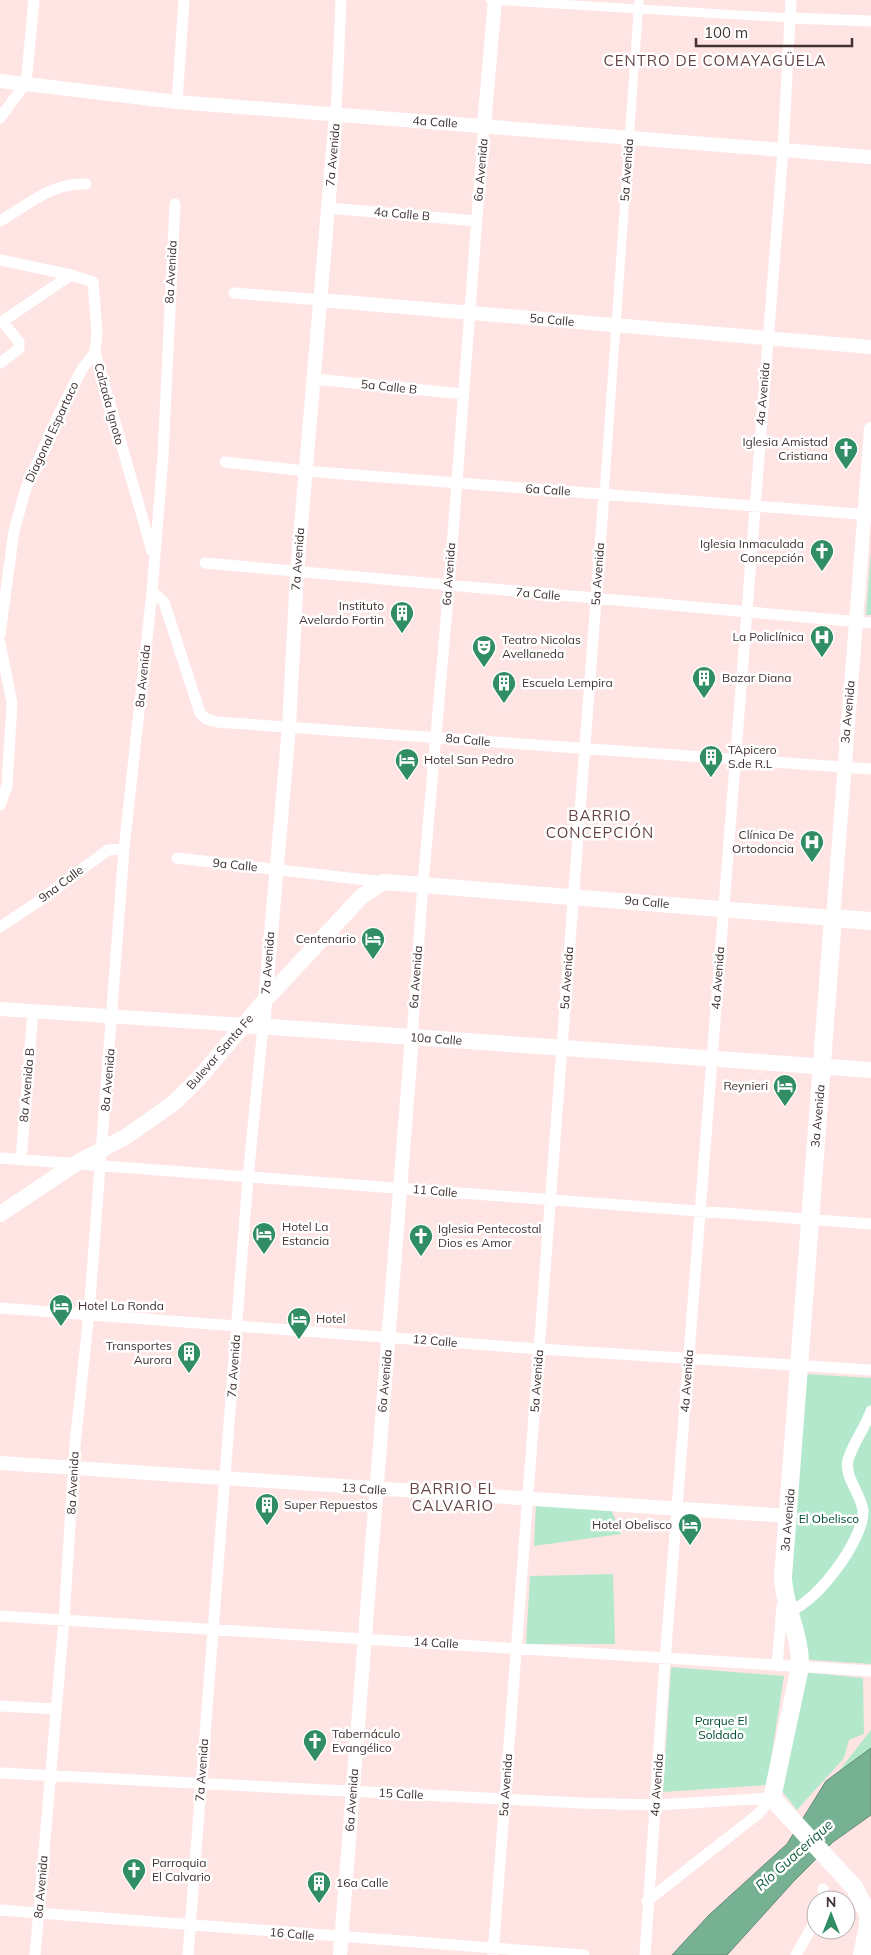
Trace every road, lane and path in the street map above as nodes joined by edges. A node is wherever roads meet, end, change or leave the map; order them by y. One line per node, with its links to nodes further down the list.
1 (34, 0): 11 (street)
2 (184, 0): 12 (street)
3 (341, 0): 13 (street, 7a Avenida)
4 (490, 0): 5 (street)
5 (495, 0): 7 (street); 15 (street, 6a Avenida)
6 (791, 0): 8 (street, 4a Avenida)
7 (639, 4): 8 (street); 16 (street, 5a Avenida)
8 (790, 18): 9 (street); 17 (street, 4a Avenida)
9 (871, 21)
10 (0, 81): 11 (street, 4a Calle)
11 (26, 83): 12 (street, 4a Calle); 14 (street)
12 (177, 102): 13 (street, 4a Calle)
13 (336, 115): 15 (street, 4a Calle); 21 (street, 7a Avenida)
14 (0, 118)
15 (484, 126): 16 (street, 4a Calle); 23 (street, 6a Avenida)
16 (629, 138): 17 (street, 4a Calle); 30 (street, 5a Avenida)
17 (783, 150): 18 (street, 4a Calle); 31 (street, 4a Avenida)
18 (871, 157)
19 (86, 184): 22 (street)
20 (175, 204): 44 (street, 8a Avenida)
21 (329, 208): 23 (street, 4a Calle B); 27 (street, 7a Avenida)
22 (0, 221)
23 (476, 221): 28 (street, 6a Avenida)
24 (0, 260): 25 (street, Calzada Ignoto)
25 (71, 275): 29 (street); 33 (street, Calzada Ignoto)
26 (234, 293): 27 (street, 5a Calle)
27 (321, 300): 28 (street, 5a Calle); 35 (street, 7a Avenida)
28 (469, 313): 30 (street, 5a Calle); 36 (street, 6a Avenida)
29 (1, 322): 34 (street)
30 (616, 325): 31 (street, 5a Calle); 41 (street, 5a Avenida)
31 (768, 338): 32 (street, 5a Calle); 42 (street, 4a Avenida)
32 (871, 347)
33 (95, 352): 44 (street, Calzada Ignoto); 53 (street, Diagonal Espartaco)
34 (0, 363)
35 (314, 379): 36 (street, 5a Calle B); 39 (street, 7a Avenida)
36 (463, 394): 40 (street, 6a Avenida)
37 (871, 430): 43 (street, 3a Avenida)
38 (225, 462): 39 (street, 6a Calle)
39 (305, 471): 40 (street, 6a Calle); 46 (street, 7a Avenida)
40 (456, 484): 41 (street, 6a Calle); 47 (street, 6a Avenida)
41 (604, 494): 42 (street, 6a Calle); 49 (street, 5a Avenida)
42 (754, 506): 43 (street, 6a Calle); 50 (street, 4a Avenida)
43 (867, 514): 51 (street, 3a Avenida)
44 (155, 558): 48 (street, 8a Avenida)
45 (204, 564): 46 (street, 7a Calle)
46 (297, 573): 47 (street, 7a Calle); 55 (street, 7a Avenida)
47 (449, 586): 49 (street, 7a Calle); 56 (street, 6a Avenida)
48 (152, 592): 55 (street, 8a Calle); 62 (street, 8a Avenida)
49 (596, 599): 50 (street, 7a Calle); 57 (street, 5a Avenida)
50 (747, 612): 51 (street, 7a Calle); 58 (street, 4a Avenida)
51 (856, 622): 52 (street, 7a Calle); 59 (street, 3a Avenida)
52 (871, 623)
53 (0, 634)
54 (0, 642): 61 (street)
55 (289, 727): 56 (street, 8a Calle); 64 (street, 7a Avenida)
56 (436, 737): 57 (street, 8a Calle); 66 (street, 6a Avenida)
57 (585, 749): 58 (street, 8a Calle); 67 (street, 5a Avenida)
58 (734, 758): 59 (street, 8a Calle); 68 (street, 4a Avenida)
59 (843, 766): 60 (street, 8a Calle); 69 (street, 3a Avenida)
60 (871, 769)
61 (0, 805)
62 (124, 849): 71 (street, 9na Calle); 75 (street, 8a Avenida)
63 (176, 858): 64 (street, 9a Calle)
64 (275, 869): 65 (street, 9a Calle); 72 (street, 7a Avenida)
65 (384, 882): 66 (main road); 72 (main road, Bulevar Santa Fe)
66 (422, 884): 67 (main road, 9a Calle); 78 (street, 6a Avenida)
67 (573, 896): 68 (main road, 9a Calle); 79 (street, 5a Avenida)
68 (724, 909): 69 (main road, 9a Calle); 80 (street, 4a Avenida)
69 (833, 918): 70 (main road, 9a Calle); 81 (main road, 3a Avenida)
70 (871, 920)
71 (0, 927)
72 (265, 1000): 76 (main road, Bulevar Santa Fe); 77 (street, 7a Avenida)
73 (0, 1009): 74 (street, 10a Calle)
74 (33, 1011): 75 (street, 10a Calle); 85 (street, 8a Avenida B)
75 (113, 1015): 76 (street, 10a Calle); 83 (street, 8a Avenida)
76 (244, 1024): 77 (main road, 10a Calle); 83 (main road, Bulevar Santa Fe)
77 (263, 1026): 78 (main road, 10a Calle); 87 (street, 7a Avenida)
78 (412, 1037): 79 (main road, 10a Calle); 88 (street, 6a Avenida)
79 (562, 1048): 80 (main road, 10a Calle); 89 (street, 5a Avenida)
80 (712, 1059): 81 (main road, 10a Calle); 90 (street, 4a Avenida)
81 (822, 1067): 82 (main road, 10a Calle); 92 (main road, 3a Avenida)
82 (871, 1070)
83 (101, 1157): 86 (main road, Bulevar Santa Fe); 87 (street, 11 Calle); 95 (street, 8a Avenida)
84 (0, 1158): 85 (street)
85 (21, 1160): 86 (street)
86 (74, 1164): 91 (main road, Bulevar Santa Fe)
87 (248, 1178): 88 (street, 11 Calle); 96 (street, 7a Avenida)
88 (400, 1188): 89 (street, 11 Calle); 97 (street, 6a Avenida)
89 (550, 1201): 90 (street, 11 Calle); 98 (street, 5a Avenida)
90 (700, 1212): 92 (street, 11 Calle); 99 (street, 4a Avenida)
91 (0, 1214)
92 (809, 1220): 93 (street, 11 Calle); 100 (main road, 3a Avenida)
93 (871, 1224)
94 (0, 1308): 95 (street, 12 Calle)
95 (89, 1313): 96 (street, 12 Calle); 104 (street, 8a Avenida)
96 (237, 1325): 97 (street, 12 Calle); 105 (street, 7a Avenida)
97 (388, 1337): 98 (street, 12 Calle); 106 (street, 6a Avenida)
98 (539, 1349): 99 (street, 12 Calle); 107 (street, 5a Avenida)
99 (689, 1358): 100 (street, 12 Calle); 108 (street, 4a Avenida)
100 (799, 1364): 101 (street, 12 Calle); 109 (main road, 3a Avenida)
101 (871, 1370)
102 (871, 1411): 110 (street)
103 (0, 1463): 104 (street, 13 Calle)
104 (75, 1470): 105 (street, 13 Calle); 113 (street, 8a Avenida)
105 (225, 1480): 106 (street, 13 Calle); 114 (street, 7a Avenida)
106 (376, 1490): 107 (street, 13 Calle); 115 (street, 6a Avenida)
107 (528, 1500): 108 (street, 13 Calle); 116 (street, 5a Avenida)
108 (677, 1510): 109 (street, 13 Calle); 117 (street, 4a Avenida)
109 (788, 1516): 111 (main road, 3a Avenida)
110 (867, 1524): 111 (street)
111 (786, 1612): 118 (street); 119 (main road, 3a Avenida)
112 (0, 1616): 113 (street, 14 Calle)
113 (64, 1620): 114 (street, 14 Calle); 122 (street, 8a Avenida)
114 (213, 1630): 115 (street, 14 Calle); 125 (street, 7a Avenida)
115 (364, 1638): 116 (street, 14 Calle); 126 (street, 6a Avenida)
116 (517, 1647): 117 (street, 14 Calle); 127 (street, 5a Avenida)
117 (665, 1660): 118 (street, 14 Calle); 129 (street, 4a Avenida)
118 (777, 1666): 119 (street, 14 Calle)
119 (800, 1667): 120 (street, 14 Calle); 128 (main road, 3a Avenida)
120 (871, 1671)
121 (0, 1706): 122 (street)
122 (55, 1709): 124 (street, 8a Avenida)
123 (0, 1773): 124 (street, 15 Calle)
124 (50, 1775): 125 (street, 15 Calle); 132 (street, 8a Avenida)
125 (201, 1782): 126 (street, 15 Calle); 134 (street, 7a Avenida)
126 (352, 1792): 127 (street, 15 Calle); 135 (street, 6a Avenida)
127 (505, 1799): 129 (street, 15 Calle); 139 (street, 5a Avenida)
128 (777, 1804): 129 (street, 15 Calle); 130 (street); 133 (main road)
129 (656, 1805): 130 (street, 4a Avenida)
130 (647, 1901): 144 (street, 4a Avenida)
131 (0, 1910): 132 (street, 16 Calle)
132 (39, 1912): 134 (street, 16 Calle); 140 (street, 8a Avenida)
133 (870, 1915): 146 (main road)
134 (190, 1926): 135 (street, 16 Calle); 141 (street, 7a Avenida)
135 (341, 1938): 139 (street, 16 Calle); 142 (street, 6a Avenida)
136 (806, 1938): 145 (street)
137 (871, 1940): 147 (main road)
138 (871, 1947): 147 (main road)
139 (494, 1952): 143 (street, 16 Calle)
140 (35, 1955)
141 (188, 1955)
142 (340, 1955)
143 (584, 1955)
144 (645, 1955)
145 (796, 1955)
146 (862, 1955)
147 (868, 1955)

